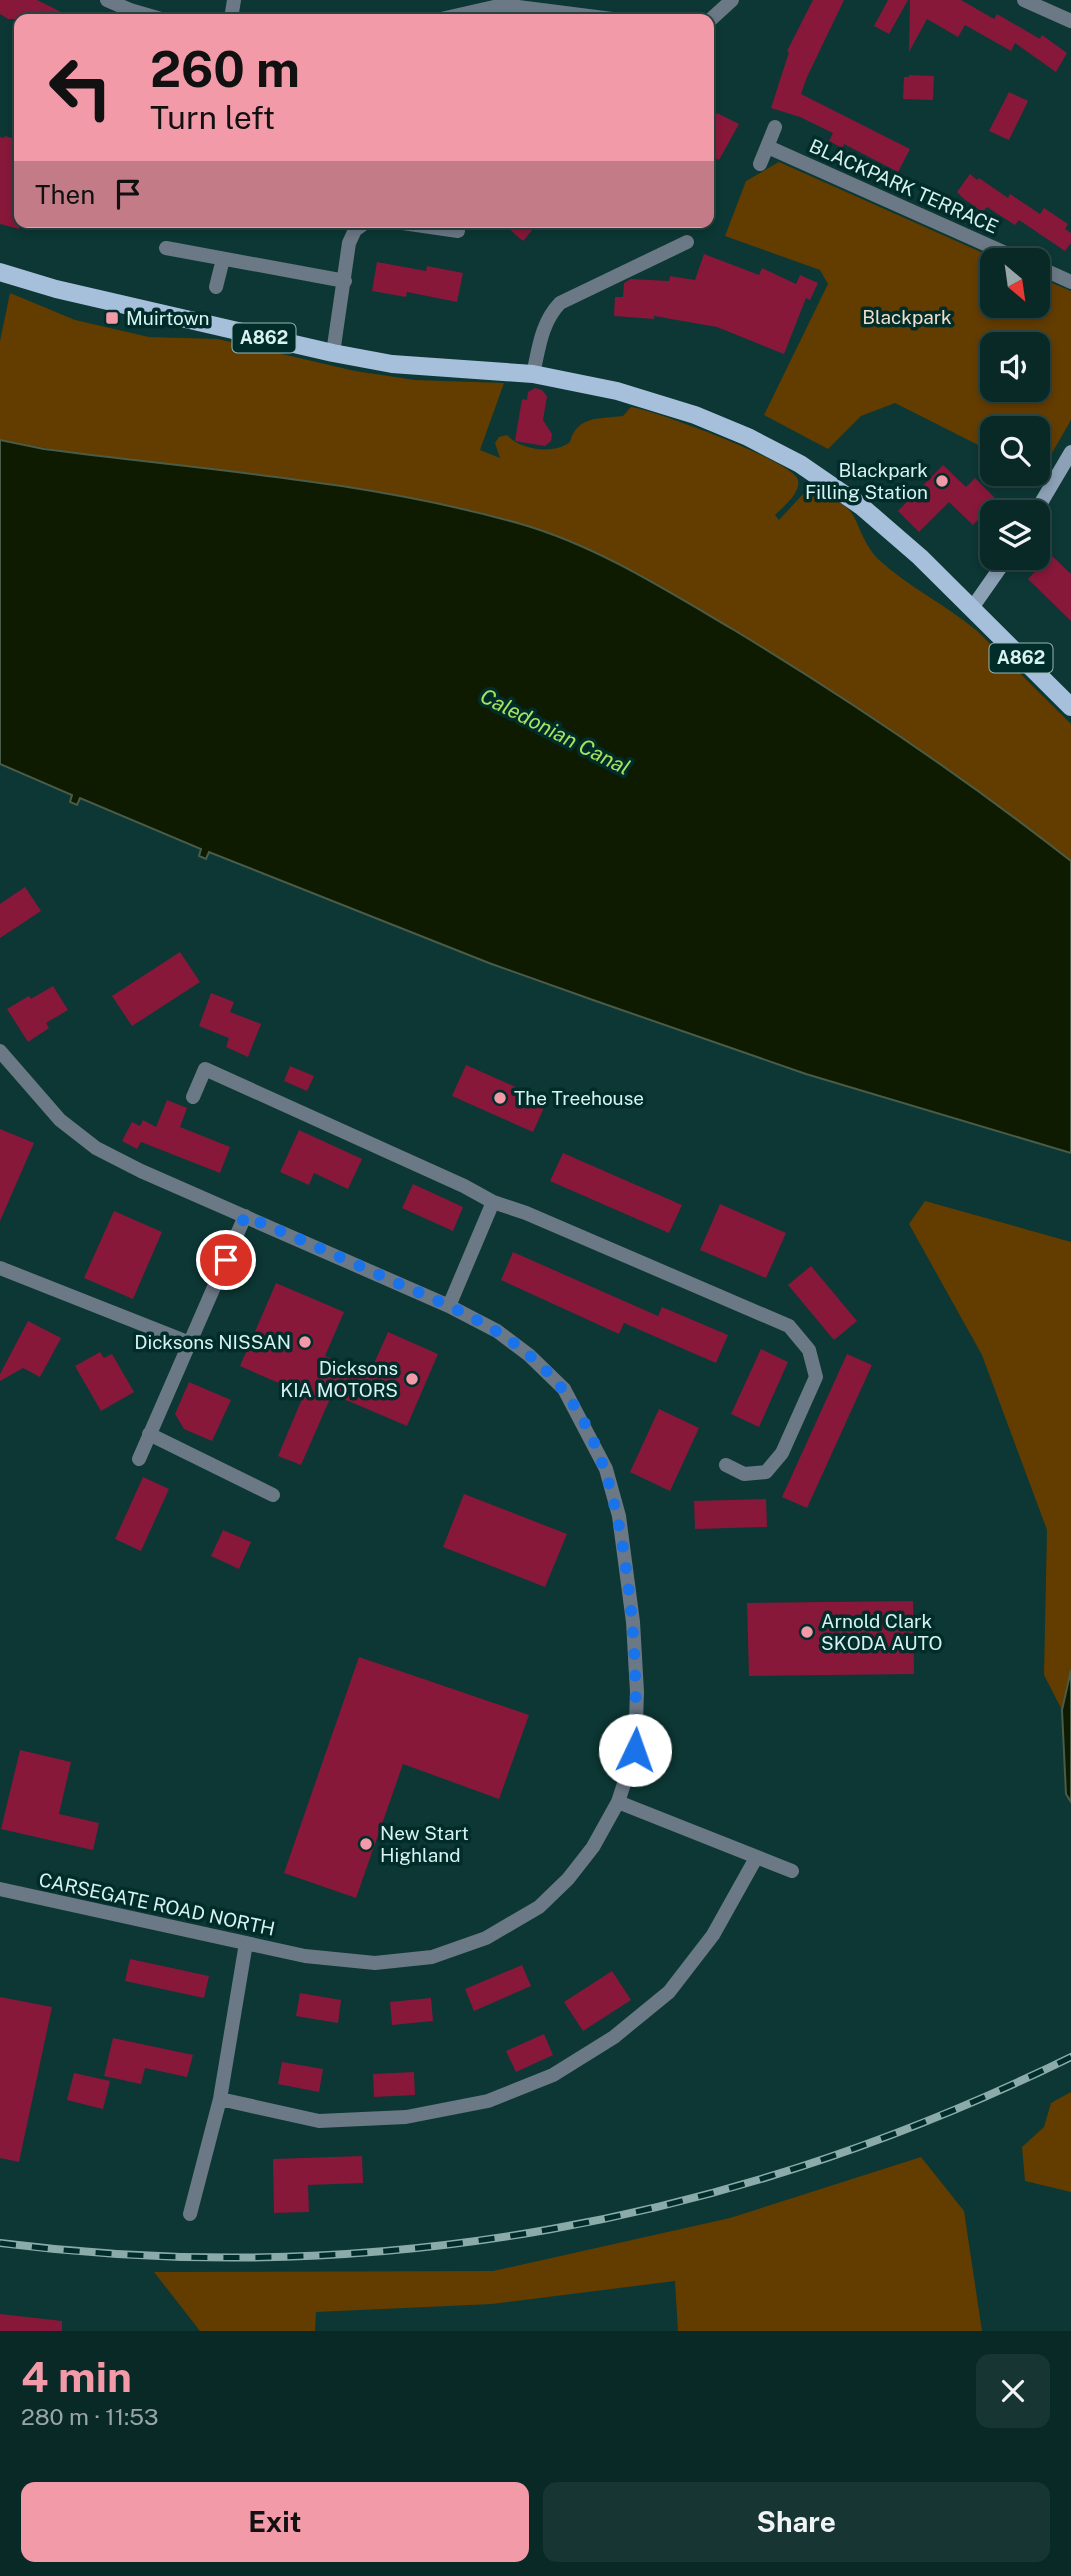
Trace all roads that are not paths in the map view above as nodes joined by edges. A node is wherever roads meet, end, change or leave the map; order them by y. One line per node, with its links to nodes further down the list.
1 (107, 0): 5 (street)
2 (732, 0): 8 (street)
3 (1024, 0): 9 (street)
4 (476, 5): 6 (street); 7 (street)
5 (144, 14)
6 (454, 14)
7 (573, 14)
8 (714, 16)
9 (1071, 21)
10 (775, 127): 11 (street)
11 (768, 147): 12 (street); 18 (street, BLACKPARK TERRACE)
12 (760, 164)
13 (358, 228): 22 (street)
14 (444, 228): 15 (street)
15 (458, 231)
16 (687, 242): 26 (street)
17 (166, 248): 19 (street)
18 (994, 248)
19 (223, 259): 22 (street); 24 (street)
20 (0, 272): 25 (main road, A862)
21 (1050, 272): 23 (street)
22 (345, 281): 25 (street)
23 (1071, 282)
24 (216, 287)
25 (333, 353): 26 (main road, A862)
26 (533, 374): 30 (main road, A862)
27 (1071, 452): 28 (street)
28 (1043, 500)
29 (999, 570): 30 (street)
30 (972, 608): 31 (main road, A862)
31 (1071, 707)
32 (0, 1051): 35 (street, CARSEGATE ROAD NORTH)
33 (193, 1097): 34 (street)
34 (493, 1202): 37 (street); 41 (street)
35 (245, 1216): 37 (street, CARSEGATE ROAD NORTH); 38 (street)
36 (0, 1268): 38 (street)
37 (449, 1306): 43 (street, CARSEGATE ROAD NORTH)
38 (190, 1343): 39 (street)
39 (149, 1434): 40 (street); 42 (street)
40 (139, 1459)
41 (726, 1465)
42 (273, 1495)
43 (618, 1802): 44 (street); 47 (street, CARSEGATE ROAD NORTH)
44 (756, 1858): 45 (street); 48 (street)
45 (792, 1871)
46 (0, 1889): 47 (street, CARSEGATE ROAD NORTH)
47 (246, 1943): 48 (street)
48 (220, 2099): 49 (street)
49 (190, 2214)

